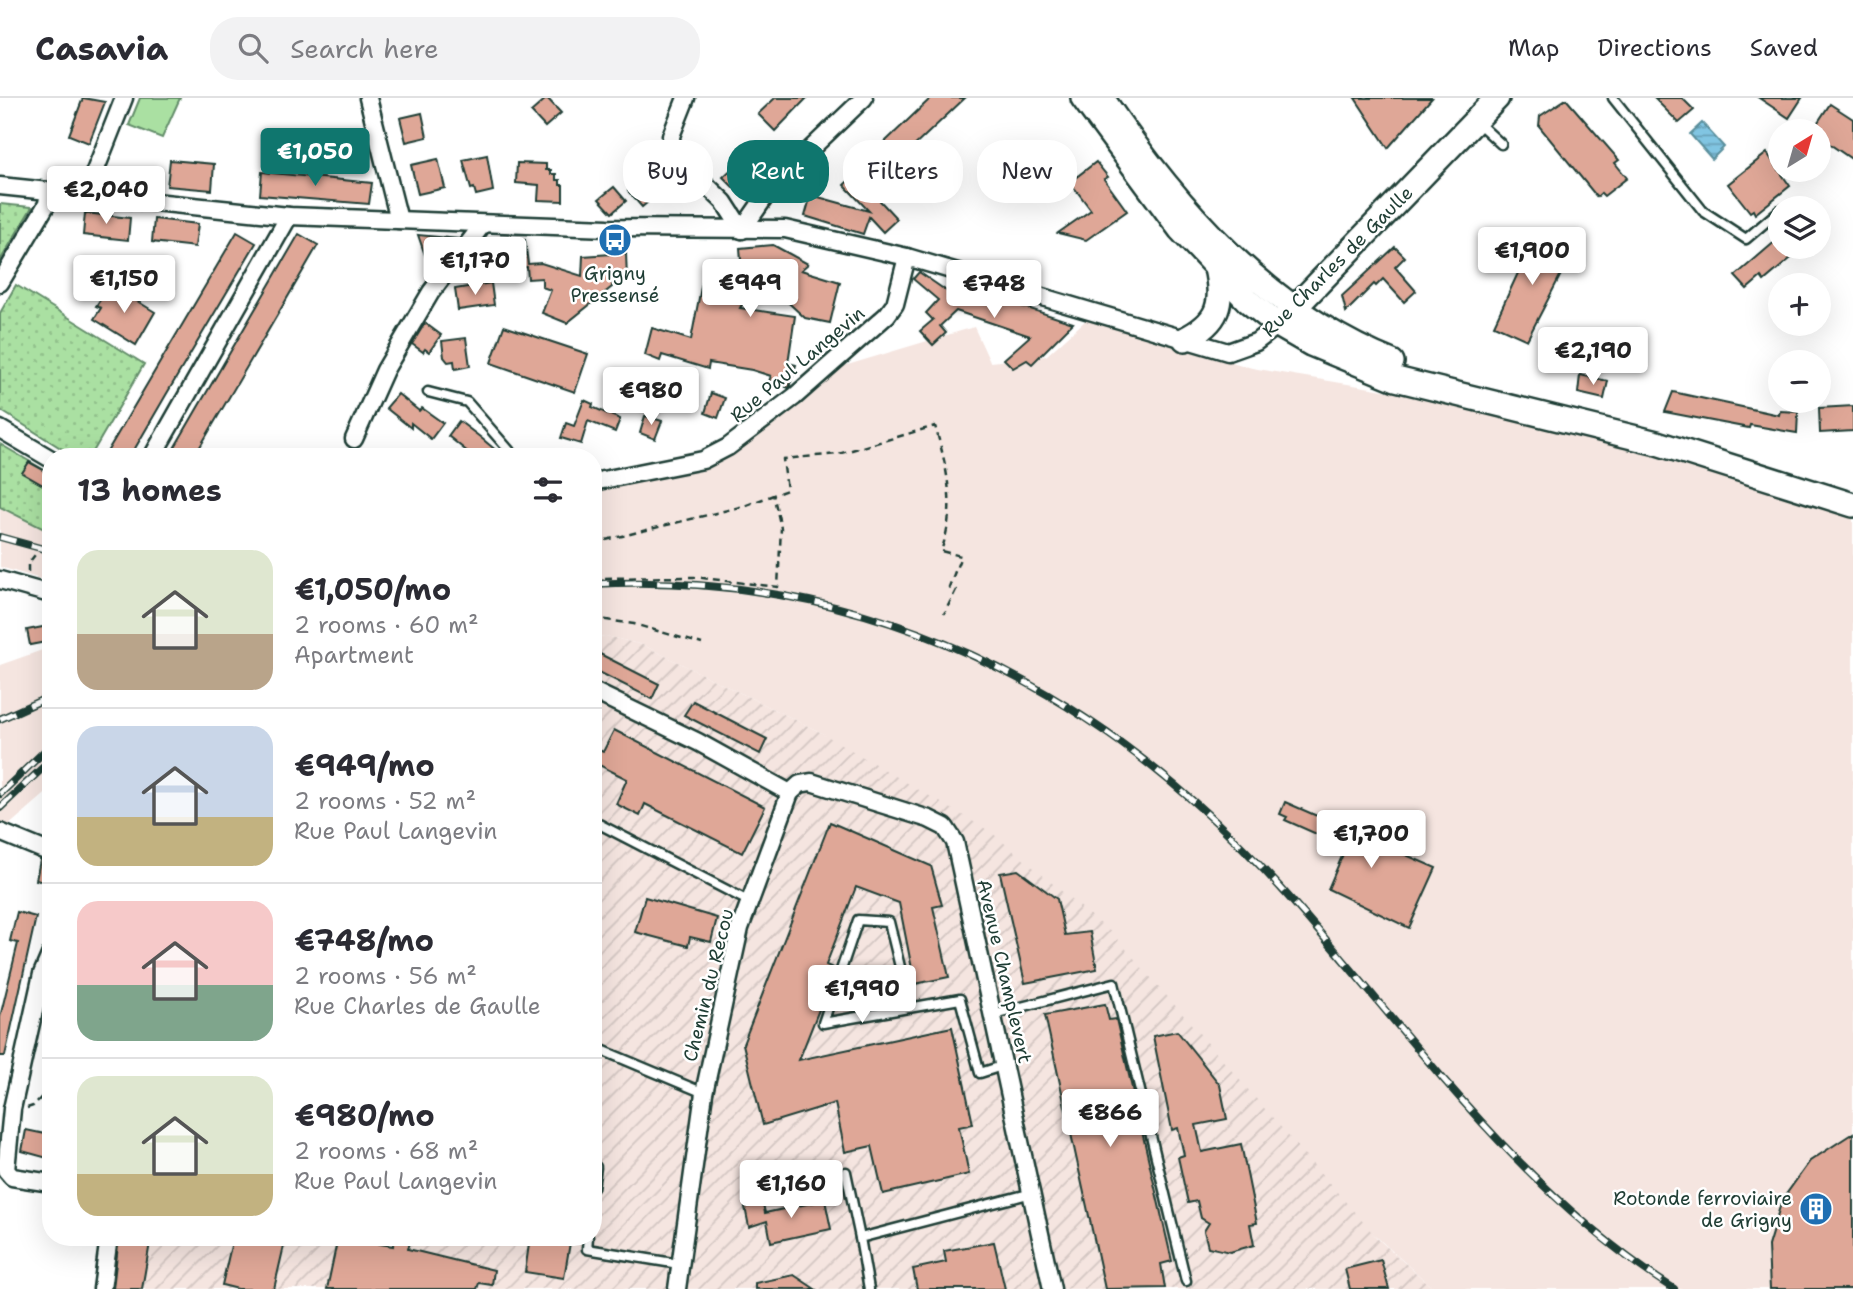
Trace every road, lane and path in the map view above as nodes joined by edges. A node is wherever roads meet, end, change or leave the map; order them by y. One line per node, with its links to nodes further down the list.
1 (124, 98): 13 (street)
2 (368, 98): 15 (street)
3 (685, 98): 18 (street)
4 (864, 98): 18 (street)
5 (1083, 98): 20 (main road)
6 (1102, 98): 22 (main road)
7 (1497, 98): 9 (main road, Rue Charles de Gaulle)
8 (1612, 98): 16 (lane)
9 (1474, 119): 10 (lane); 22 (main road, Rue Charles de Gaulle)
10 (1501, 144)
11 (0, 186): 12 (street, Rue Charles de Gaulle)
12 (49, 191): 13 (street, Rue Charles de Gaulle); 21 (street)
13 (86, 194): 14 (street, Rue Charles de Gaulle)
14 (289, 216): 15 (street, Rue Charles de Gaulle); 28 (street)
15 (399, 220): 17 (street, Rue Charles de Gaulle)
16 (1768, 220)
17 (483, 224): 18 (street, Rue Charles de Gaulle); 27 (street)
18 (742, 230): 19 (street, Rue Charles de Gaulle)
19 (907, 257): 24 (street, Rue Charles de Gaulle); 31 (street, Rue Paul Langevin)
20 (1216, 268): 23 (main road); 24 (main road)
21 (0, 283)
22 (1295, 308): 23 (main road, Rue Charles de Gaulle); 32 (main road)
23 (1278, 326): 24 (street, Rue Charles de Gaulle); 34 (main road)
24 (1185, 339)
25 (428, 393): 29 (lane)
26 (0, 429): 30 (street)
27 (354, 439)
28 (157, 448)
29 (507, 448)
30 (42, 454)
31 (602, 480)
32 (1853, 490)
33 (773, 494): 35 (path); 37 (path); 40 (path)
34 (1853, 505)
35 (606, 540)
36 (42, 546): 38 (path)
37 (602, 578)
38 (1, 581): 39 (street)
39 (42, 592)
40 (944, 614)
41 (602, 619): 42 (path)
42 (702, 644)
43 (602, 696): 44 (street)
44 (790, 793): 48 (street, Chemin du Recou); 51 (street, Avenue Champlevert)
45 (602, 826): 48 (lane)
46 (4, 833): 47 (street)
47 (42, 849)
48 (750, 902): 54 (street, Chemin du Recou)
49 (901, 971): 53 (lane)
50 (42, 974): 56 (street)
51 (994, 1014): 53 (street, Avenue Champlevert); 65 (lane)
52 (602, 1050): 54 (lane)
53 (1005, 1065): 60 (street, Avenue Champlevert)
54 (704, 1093): 64 (street, Chemin du Recou)
55 (42, 1096): 56 (path)
56 (12, 1110): 57 (street)
57 (3, 1148): 59 (street)
58 (846, 1172): 61 (lane)
59 (42, 1182)
60 (1032, 1193): 61 (lane); 69 (street, Avenue Champlevert)
61 (860, 1238): 68 (lane)
62 (108, 1246): 66 (street)
63 (587, 1246): 64 (lane)
64 (679, 1264): 67 (street, Chemin du Recou)
65 (1186, 1281)
66 (102, 1289)
67 (677, 1289)
68 (869, 1289)
69 (1052, 1289)

